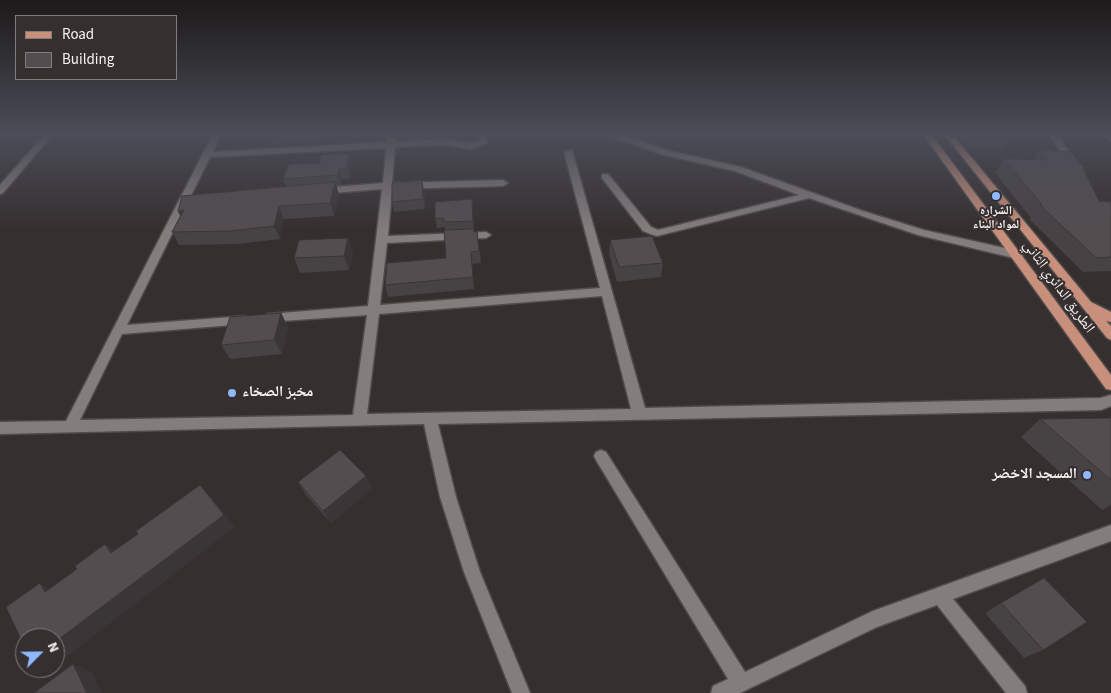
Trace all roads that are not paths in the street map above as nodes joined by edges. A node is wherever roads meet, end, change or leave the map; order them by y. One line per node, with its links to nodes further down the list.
1 (21, 166): 13 (street)
2 (199, 166): 23 (street)
3 (389, 166): 12 (street)
4 (573, 166): 19 (street)
5 (726, 166): 15 (street)
6 (951, 166): 18 (main road, الطريق الدائري الثاني)
7 (974, 166): 20 (main road, الطريق الدائري الثاني)
8 (1074, 166): 9 (street)
9 (1078, 172)
10 (605, 176): 15 (street)
11 (503, 183): 12 (street)
12 (387, 186): 14 (street); 17 (street)
13 (0, 191)
14 (313, 192)
15 (809, 195): 18 (street)
16 (486, 235): 17 (street)
17 (382, 240): 21 (street)
18 (1018, 256): 25 (main road, الطريق الدائري الثاني)
19 (606, 292): 21 (street); 27 (street)
20 (1082, 299): 22 (main road); 24 (main road, الطريق الدائري الثاني)
21 (373, 309): 23 (street); 29 (street)
22 (1111, 318)
23 (118, 330): 30 (street)
24 (1111, 335)
25 (1111, 385)
26 (1108, 404): 27 (street)
27 (640, 415): 28 (street)
28 (430, 419): 29 (street); 36 (street)
29 (359, 421): 30 (street)
30 (70, 426): 31 (street)
31 (0, 428)
32 (601, 456): 35 (street)
33 (1111, 533): 34 (street)
34 (940, 596): 35 (street); 38 (street)
35 (741, 683): 37 (street)
36 (521, 693)
37 (720, 693)
38 (1018, 693)

